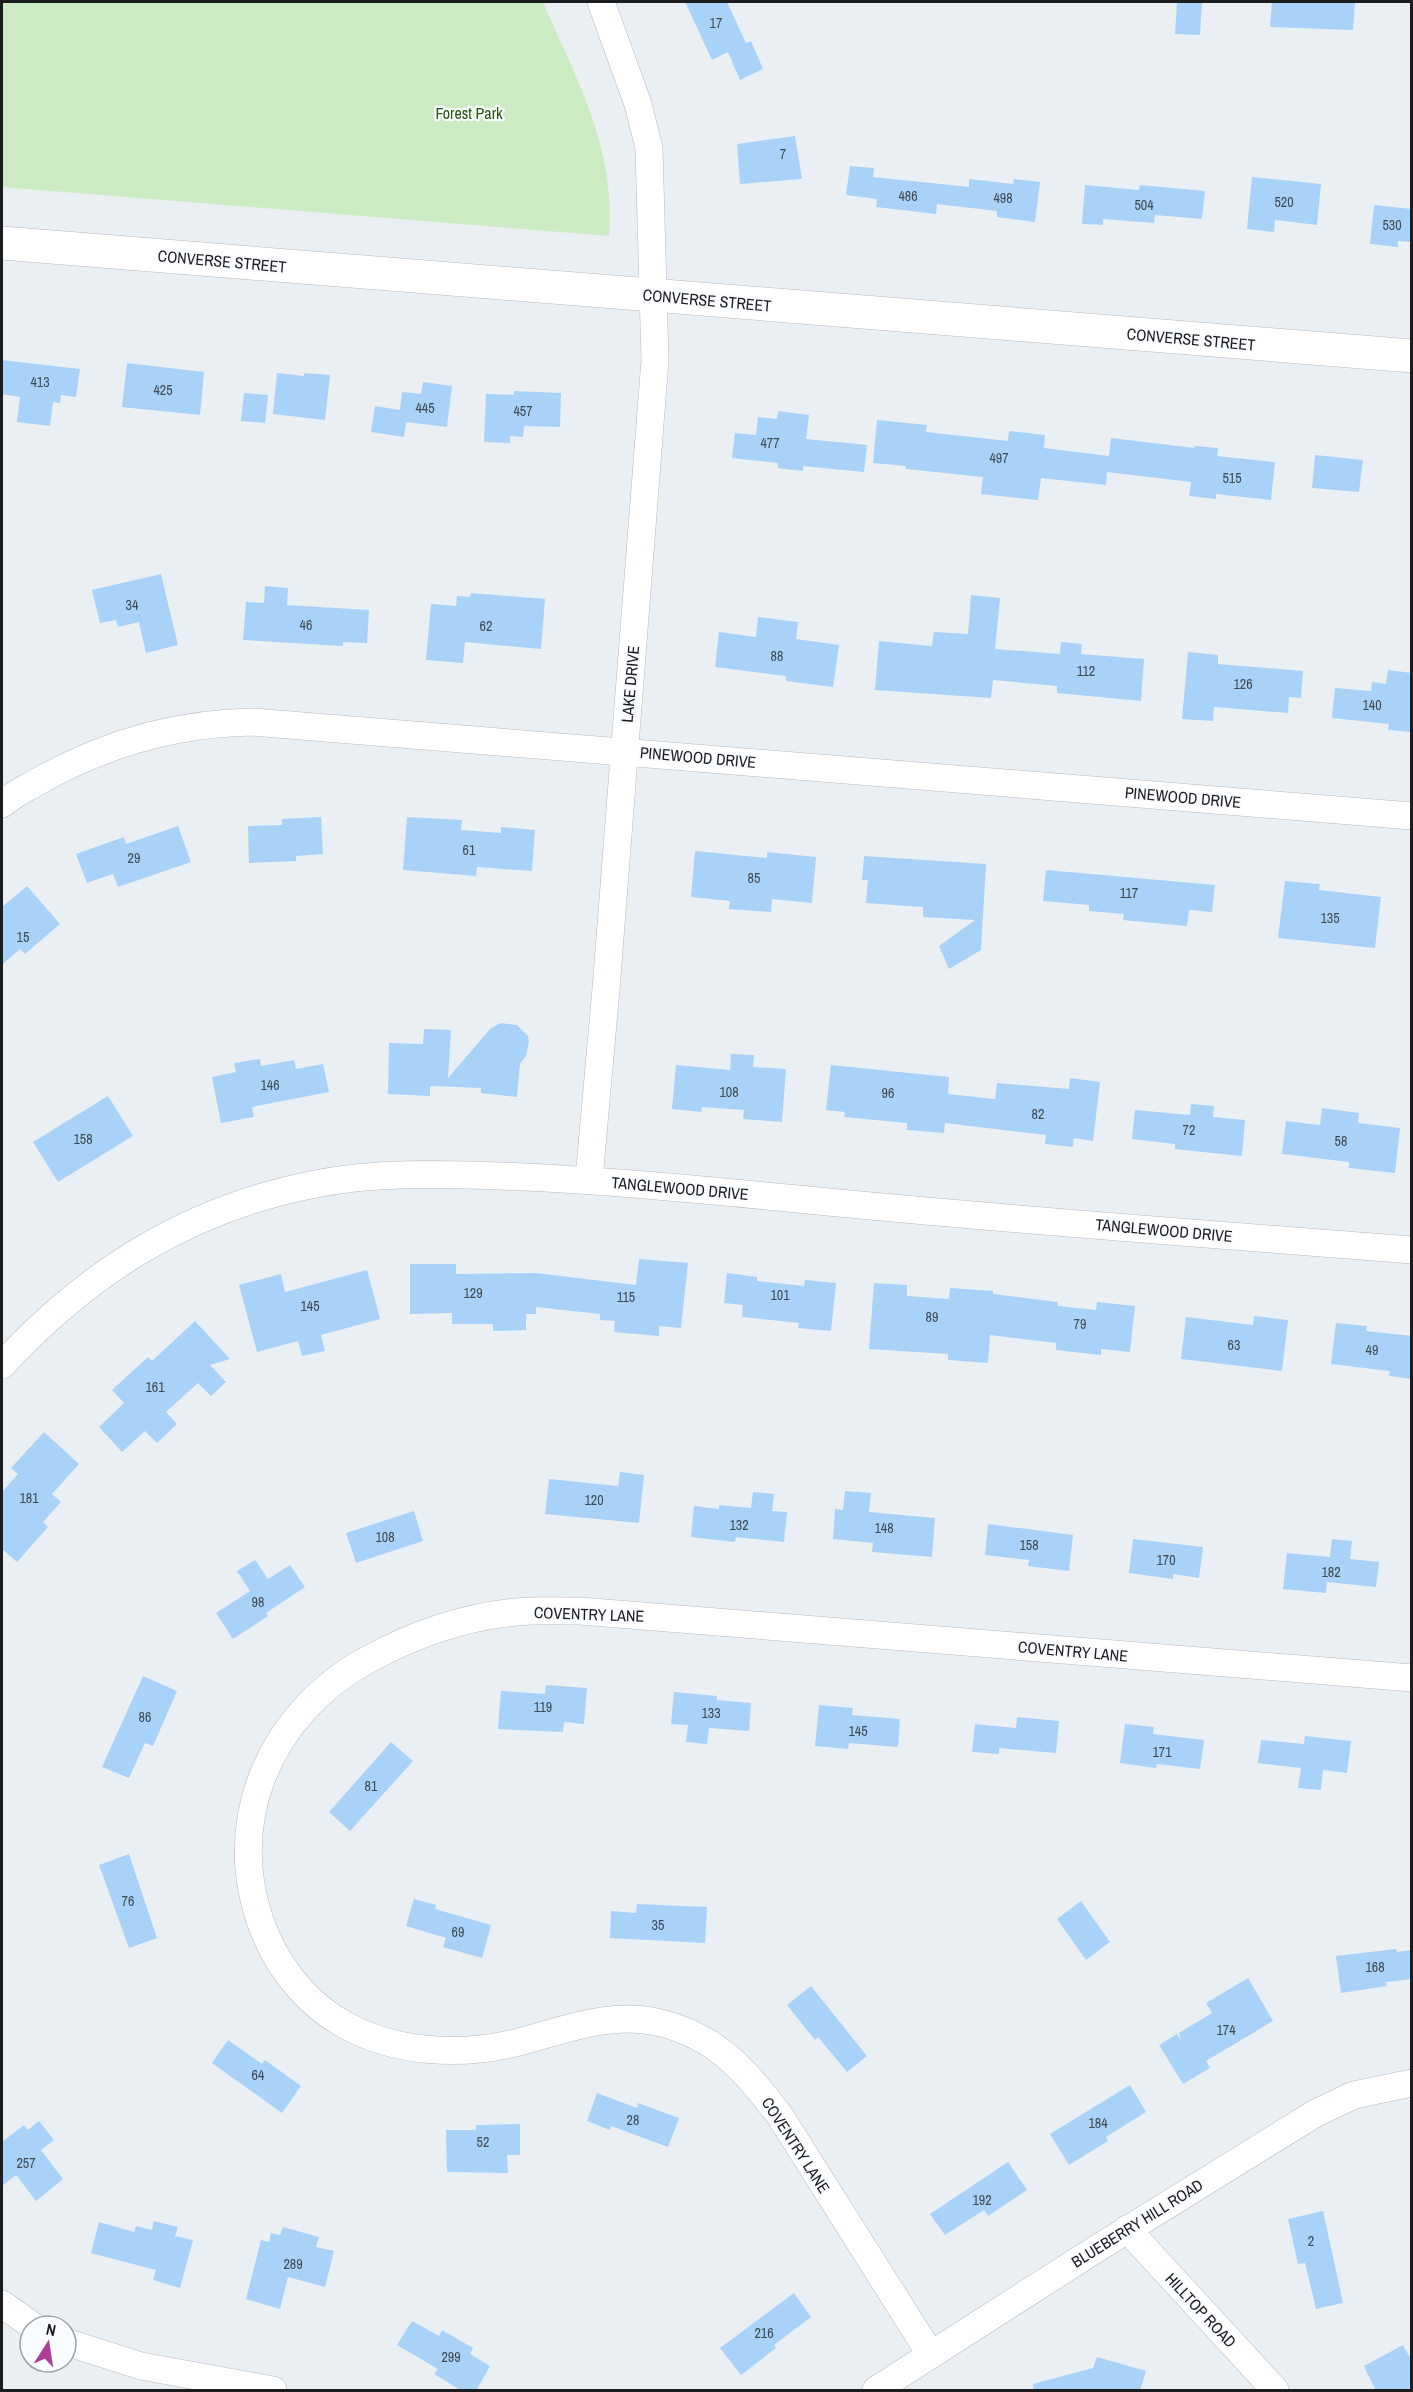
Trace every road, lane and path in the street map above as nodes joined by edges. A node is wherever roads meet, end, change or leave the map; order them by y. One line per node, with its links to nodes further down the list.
1 (601, 2): 3 (street, LAKE DRIVE)
2 (2, 243): 3 (main road, CONVERSE STREET)
3 (653, 295): 4 (main road, CONVERSE STREET); 5 (street, LAKE DRIVE)
4 (1412, 356)
5 (624, 751): 6 (street, PINEWOOD DRIVE); 7 (street, PINEWOOD DRIVE); 8 (street, LAKE DRIVE)
6 (2, 804)
7 (1412, 816)
8 (589, 1179): 9 (street, TANGLEWOOD DRIVE); 10 (street, TANGLEWOOD DRIVE)
9 (1412, 1250)
10 (2, 1365)
11 (1412, 1678): 17 (street, COVENTRY LANE)
12 (1412, 2084): 13 (street, BLUEBERRY HILL ROAD)
13 (1127, 2229): 17 (street, BLUEBERRY HILL ROAD); 20 (street, HILLTOP ROAD)
14 (2, 2304): 15 (street)
15 (18, 2315)
16 (78, 2346): 18 (street)
17 (931, 2355): 19 (street, BLUEBERRY HILL ROAD)
18 (273, 2391)
19 (876, 2391)
20 (1275, 2391)

